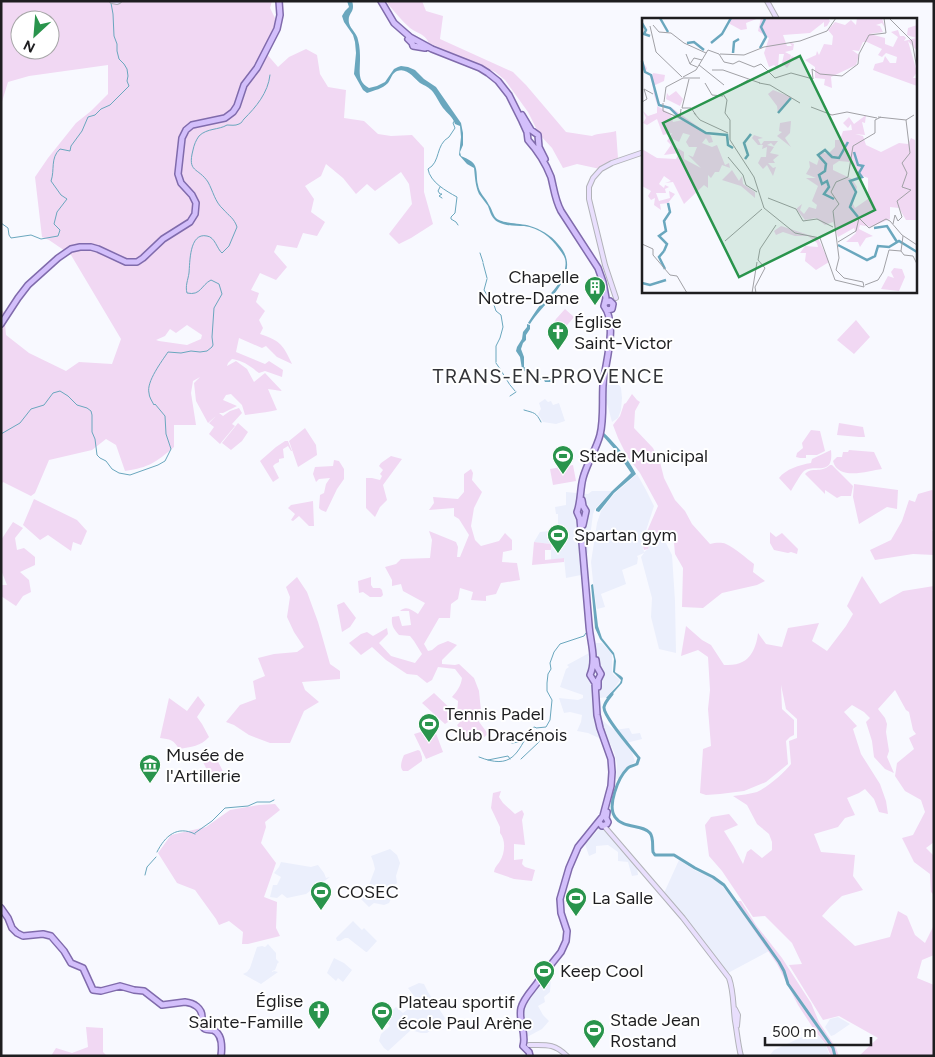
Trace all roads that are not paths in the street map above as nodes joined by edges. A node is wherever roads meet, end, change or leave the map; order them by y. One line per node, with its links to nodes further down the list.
1 (119, 1): 5 (main road)
2 (280, 1): 12 (main road)
3 (382, 1): 7 (main road); 7 (main road)
4 (767, 1): 6 (main road)
5 (113, 2)
6 (776, 18)
7 (531, 134): 8 (main road); 9 (main road)
8 (538, 141): 9 (main road); 11 (main road)
9 (531, 144): 11 (main road)
10 (642, 153): 11 (main road)
11 (611, 304): 13 (main road)
12 (1, 324)
13 (595, 671): 14 (main road); 14 (main road)
14 (596, 679): 15 (main road)
15 (604, 822): 17 (main road); 21 (main road)
16 (1, 908): 18 (main road)
17 (528, 1046): 19 (main road); 20 (main road)
18 (221, 1056)
19 (530, 1056)
20 (566, 1056)
21 (741, 1056)

